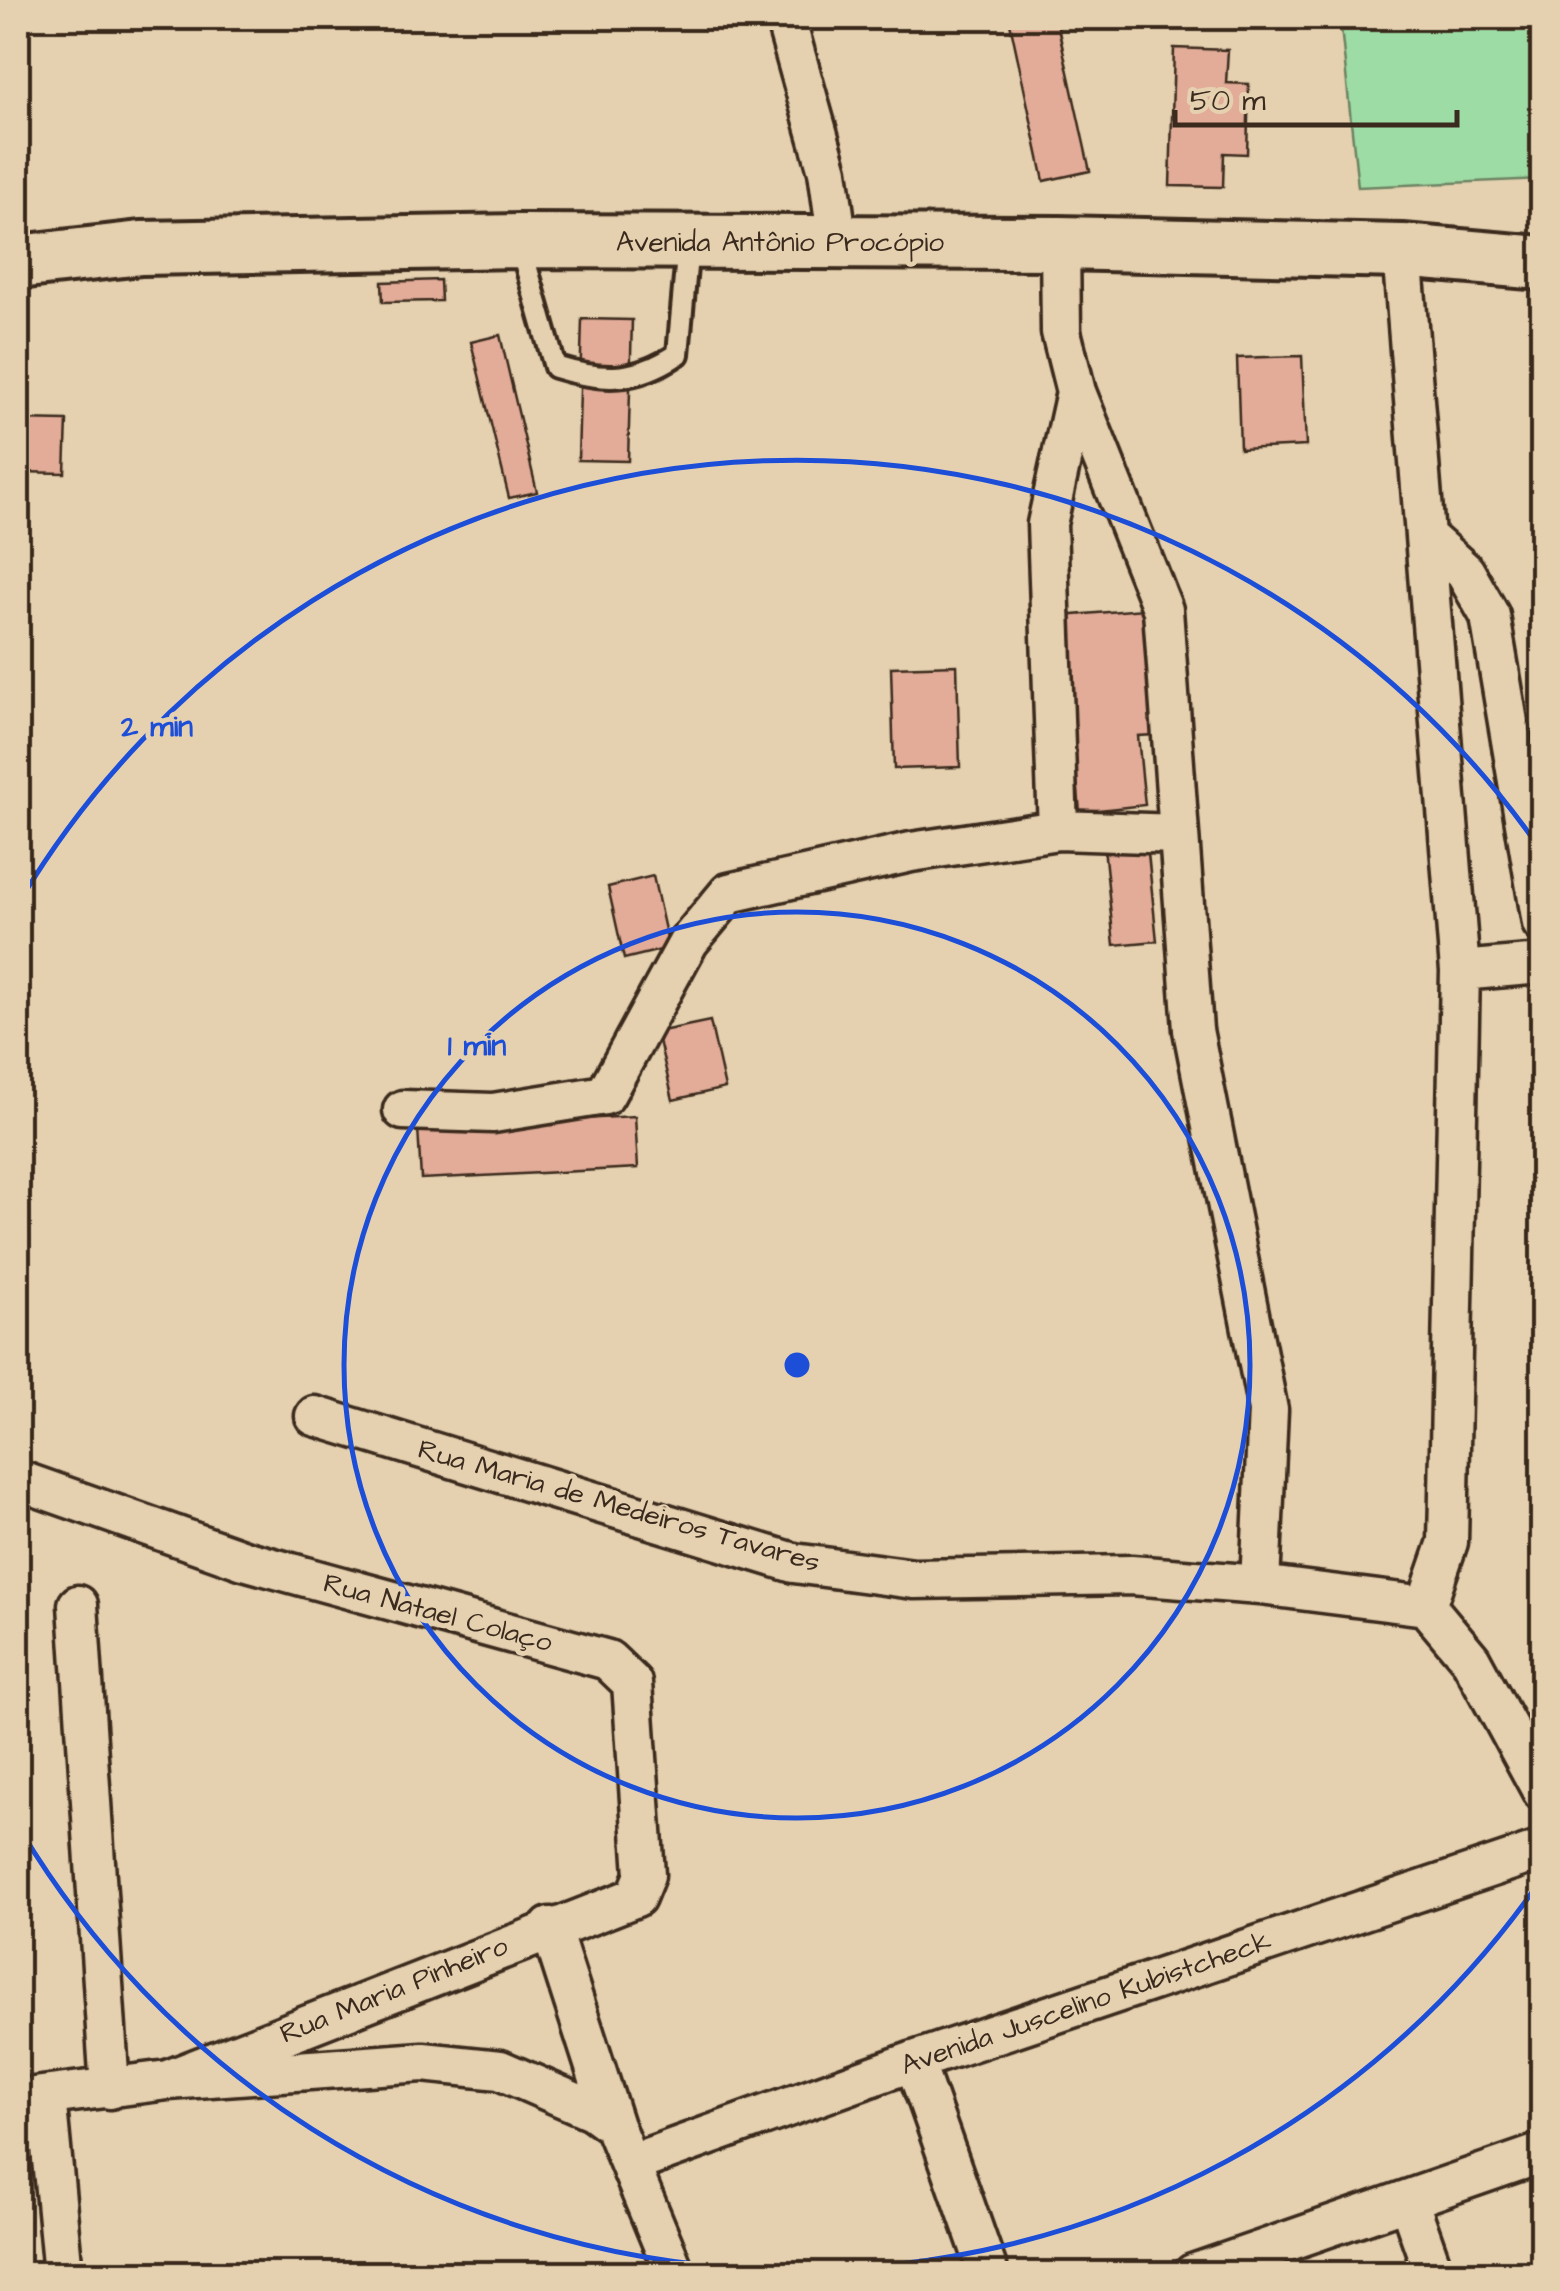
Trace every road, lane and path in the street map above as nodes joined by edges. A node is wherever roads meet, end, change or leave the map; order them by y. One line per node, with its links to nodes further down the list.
1 (785, 18): 4 (street)
2 (519, 241): 3 (street, Avenida Antônio Procópio); 3 (lane); 8 (street, Avenida Antônio Procópio)
3 (688, 243): 4 (street, Avenida Antônio Procópio)
4 (838, 243): 5 (street, Avenida Antônio Procópio)
5 (1060, 243): 6 (street, Avenida Antônio Procópio); 9 (street)
6 (1402, 252): 7 (street, Avenida Antônio Procópio); 10 (street)
7 (1527, 257)
8 (18, 262)
9 (1076, 392): 11 (street); 12 (street)
10 (1426, 537): 13 (street); 15 (street)
11 (1058, 830): 12 (street); 16 (street)
12 (1178, 834): 19 (street)
13 (1542, 923)
14 (1542, 964): 15 (street)
15 (1460, 971): 21 (street)
16 (402, 1110)
17 (314, 1416): 19 (street, Rua Maria de Medeiros Tavares)
18 (18, 1480): 24 (street, Rua Natael Colaço)
19 (1260, 1584): 21 (street, Rua Maria de Medeiros Tavares)
20 (78, 1605): 28 (street)
21 (1426, 1606): 22 (street)
22 (1542, 1790)
23 (1542, 1850): 26 (street, Avenida Juscelino Kubistcheck)
24 (622, 1904): 25 (street, Rua Maria Pinheiro)
25 (550, 1928): 27 (street, Rua Maria Pinheiro); 30 (street)
26 (914, 2061): 32 (street, Avenida Juscelino Kubistcheck); 36 (street)
27 (168, 2080): 28 (street, Rua Maria Pinheiro); 30 (street, Rua Maria Pinheiro)
28 (110, 2089): 29 (street, Rua Maria Pinheiro)
29 (32, 2097): 34 (street)
30 (614, 2126): 32 (street)
31 (1542, 2154): 33 (street)
32 (632, 2163): 35 (street)
33 (1408, 2200): 37 (street); 38 (street)
34 (63, 2274)
35 (674, 2274)
36 (988, 2274)
37 (1193, 2274)
38 (1434, 2274)

